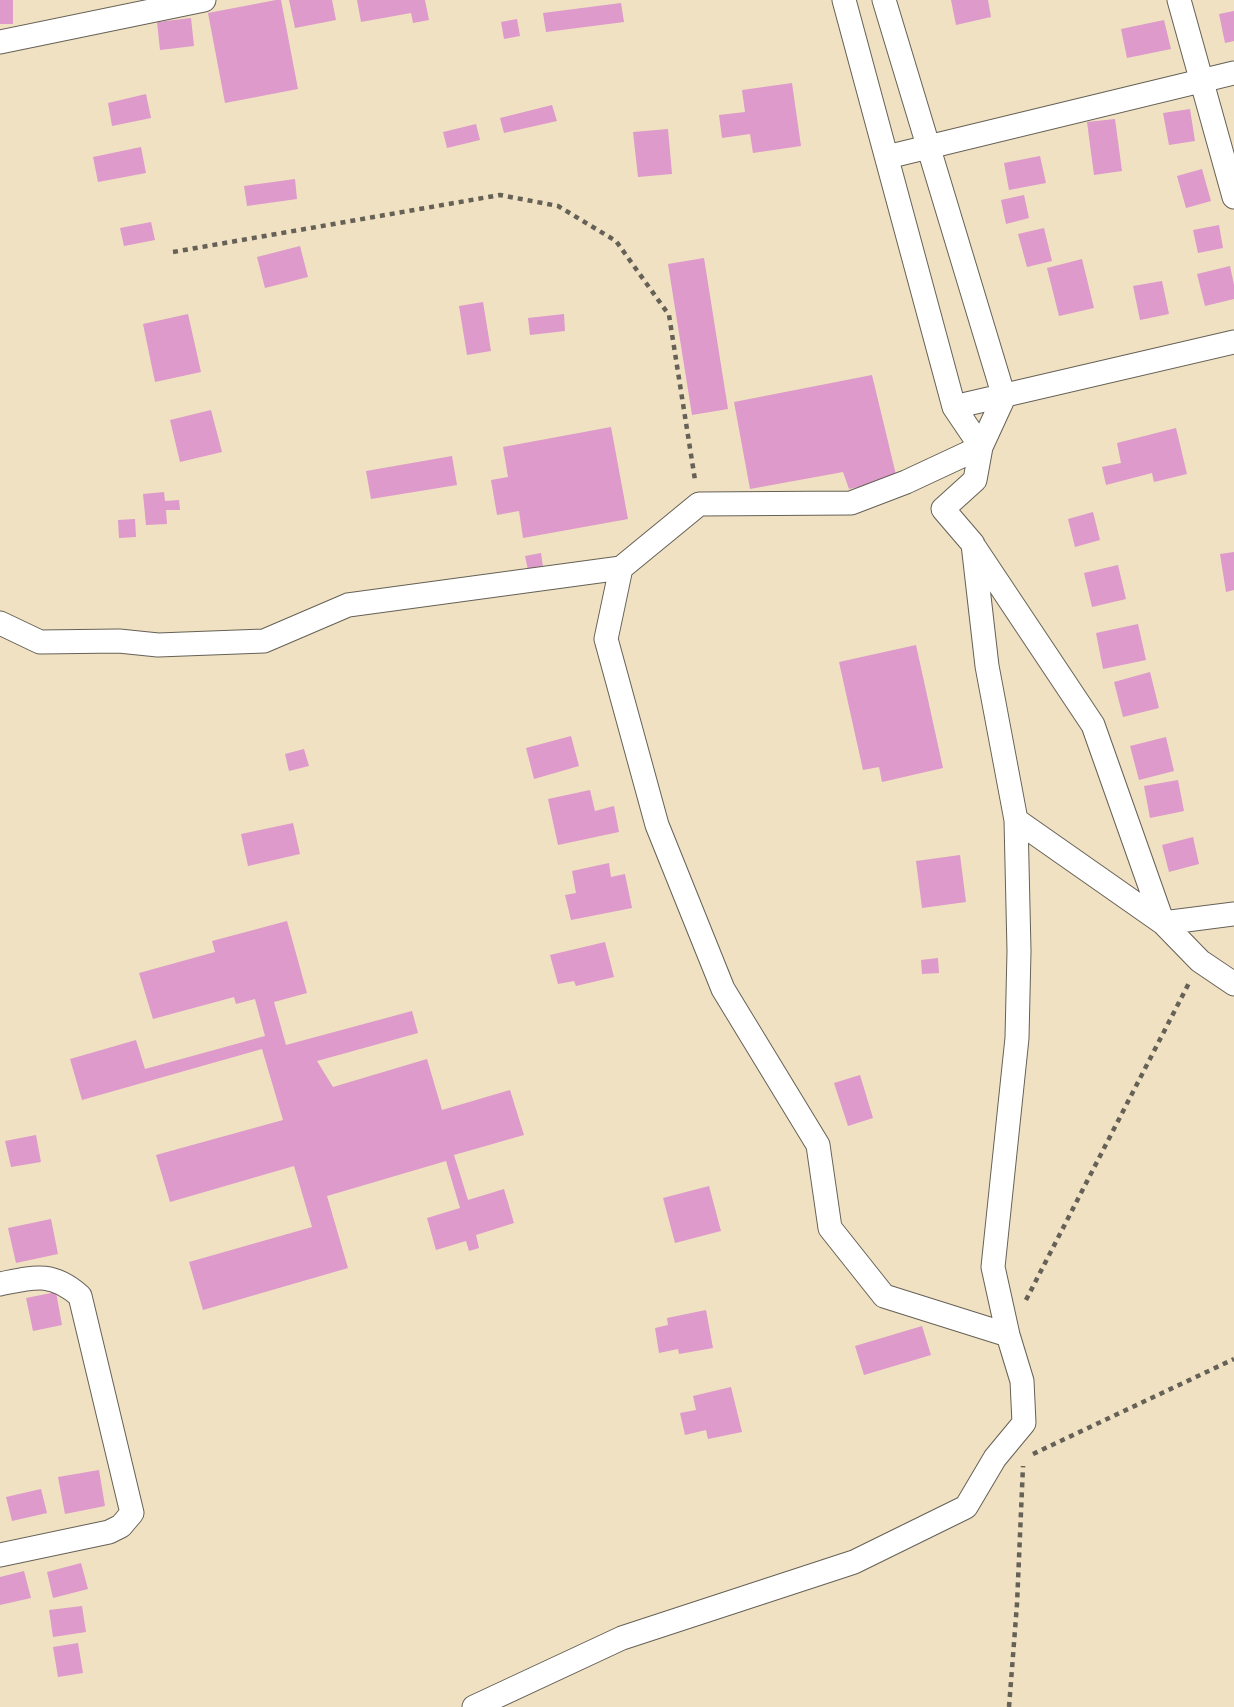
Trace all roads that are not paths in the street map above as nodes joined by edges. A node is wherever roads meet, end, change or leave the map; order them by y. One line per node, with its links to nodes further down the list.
1 (204, 0): 5 (street)
2 (844, 0): 10 (street)
3 (884, 0): 9 (street)
4 (1179, 0): 8 (street)
5 (122, 8): 6 (street)
6 (0, 42)
7 (1234, 74): 8 (street)
8 (1202, 82): 9 (street); 11 (street)
9 (928, 147): 10 (street); 13 (street)
10 (887, 157): 14 (street)
11 (1234, 197)
12 (1234, 342): 13 (street)
13 (1004, 397): 14 (street); 15 (street)
14 (954, 407): 15 (street)
15 (981, 447): 16 (street); 17 (street)
16 (973, 544): 19 (street); 21 (street)
17 (621, 568): 18 (street); 24 (street)
18 (0, 623)
19 (1016, 820): 21 (street); 24 (street)
20 (1234, 914): 21 (street)
21 (1163, 923): 22 (street)
22 (1234, 984)
23 (0, 1284): 25 (street)
24 (1008, 1335): 26 (street)
25 (0, 1555)
26 (474, 1707)

